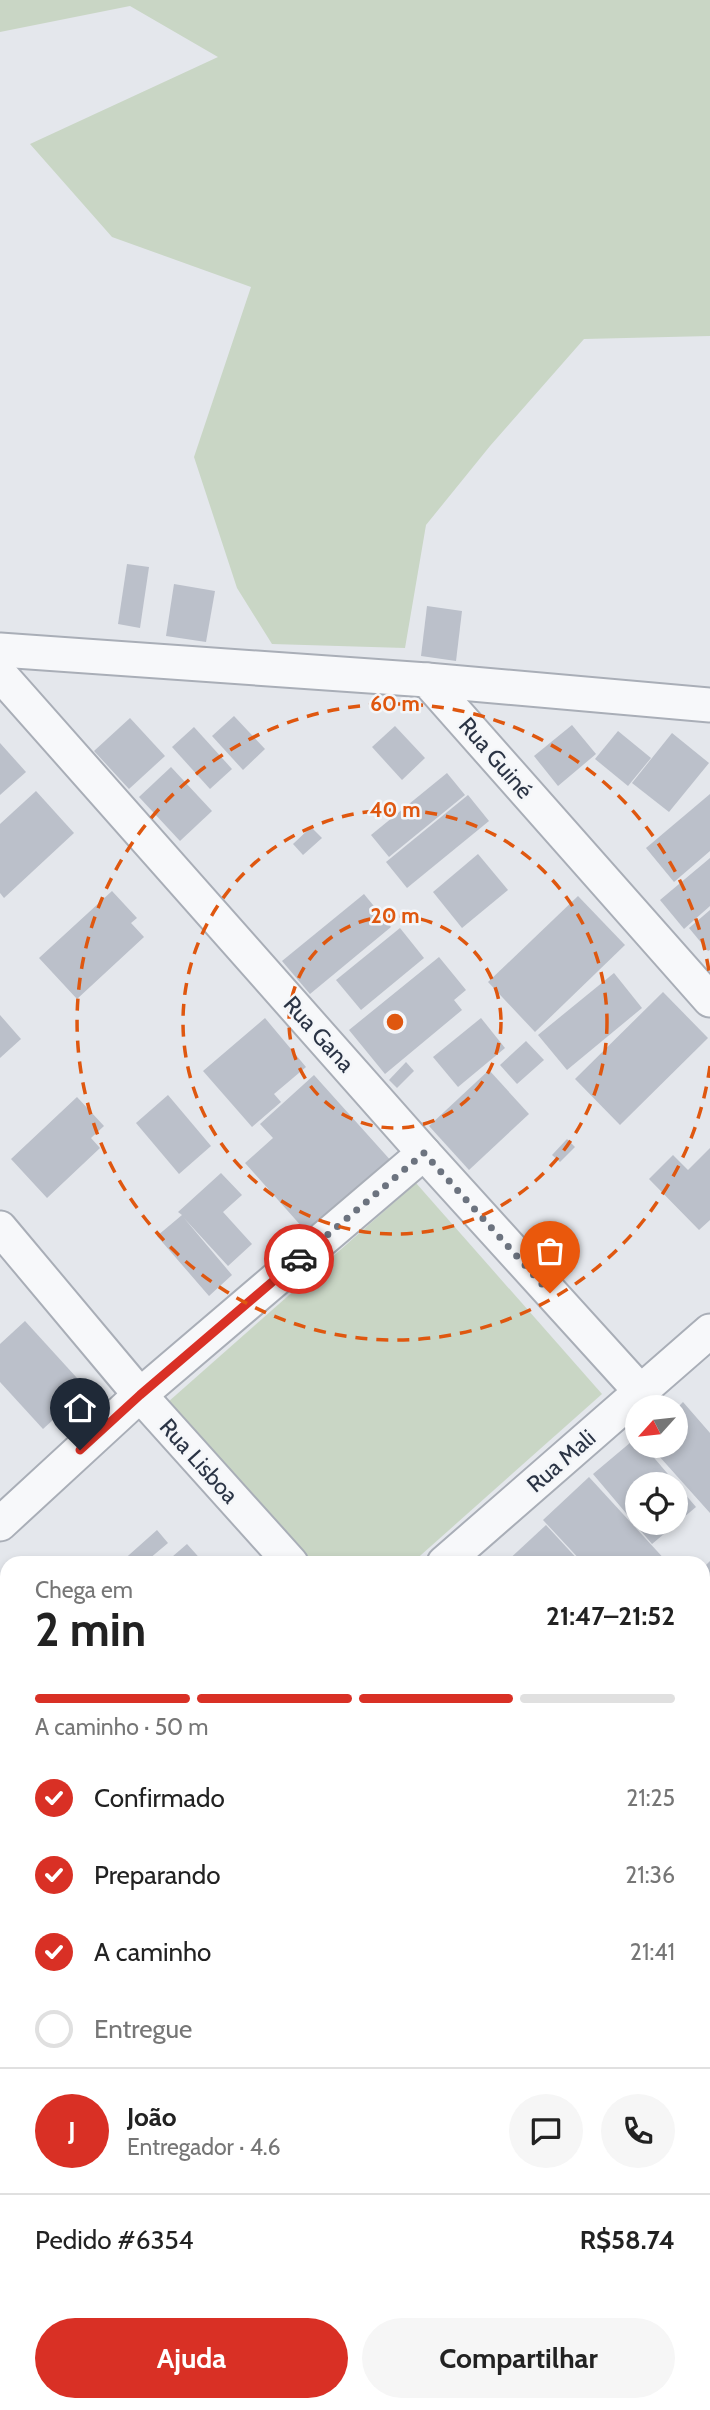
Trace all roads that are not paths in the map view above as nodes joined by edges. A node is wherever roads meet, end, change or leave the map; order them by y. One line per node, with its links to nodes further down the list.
1 (0, 650): 3 (street)
2 (0, 674): 6 (street, Rua Gana)
3 (427, 680): 4 (street); 5 (street, Rua Guiné)
4 (710, 705)
5 (710, 1000)
6 (424, 1153): 9 (street, Rua Gana); 10 (street)
7 (0, 1228): 10 (street, Rua Lisboa)
8 (710, 1331): 9 (street, Rua Mali)
9 (641, 1392): 13 (street, Rua Mali)
10 (140, 1395): 11 (street); 12 (street, Rua Lisboa)
11 (0, 1524)
12 (285, 1556)
13 (452, 1556)

